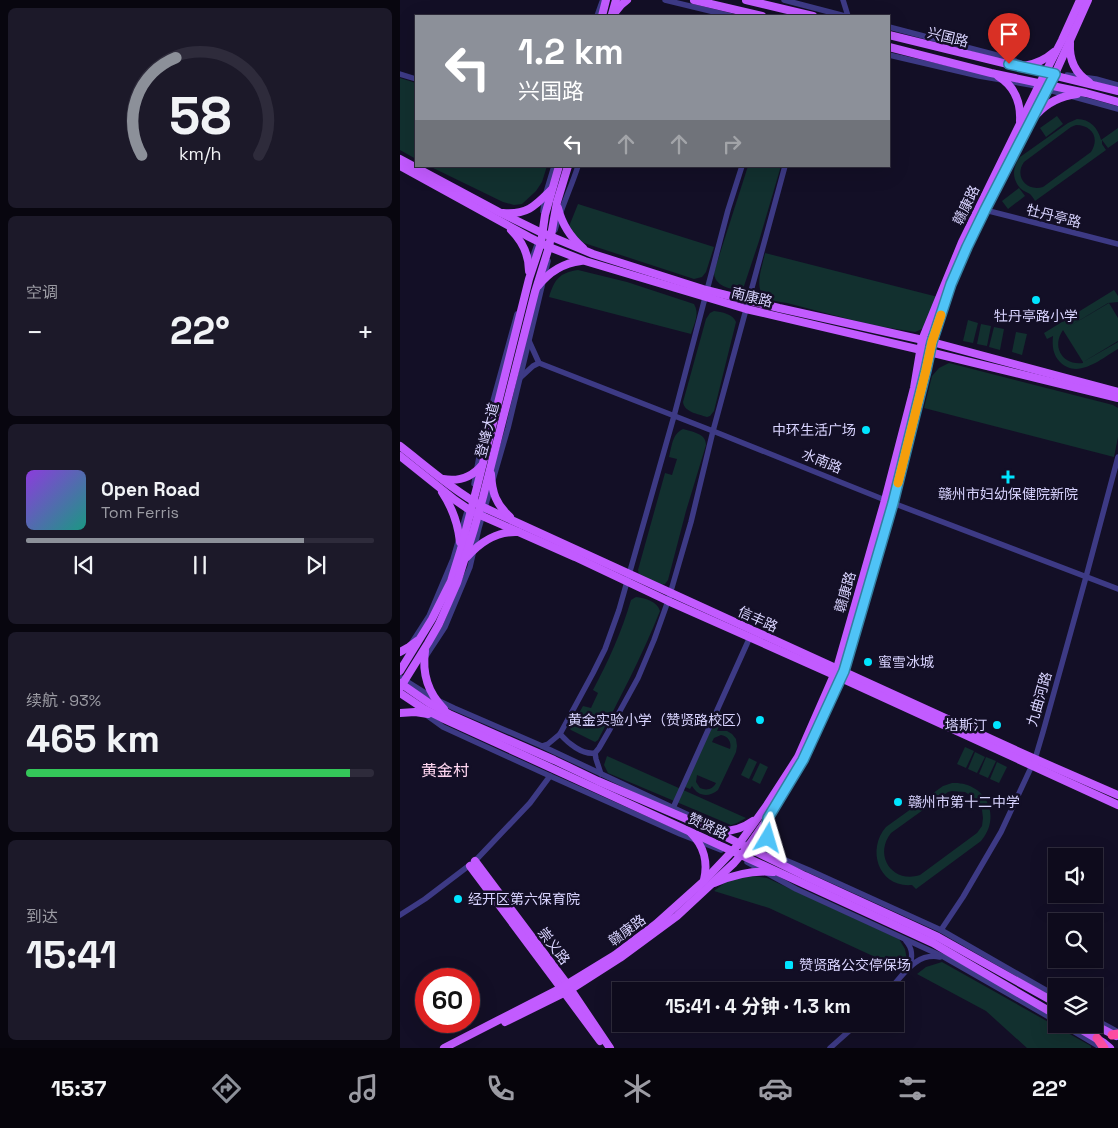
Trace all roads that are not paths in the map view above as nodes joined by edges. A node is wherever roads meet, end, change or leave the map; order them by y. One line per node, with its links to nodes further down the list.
1 (627, 0): 9 (main road)
2 (665, 0): 11 (street)
3 (694, 0): 12 (main road)
4 (746, 0): 13 (main road)
5 (784, 0): 14 (street)
6 (843, 0): 15 (street)
7 (1080, 0): 18 (main road, 赣康路)
8 (1088, 0): 18 (main road, 赣康路)
9 (618, 3): 10 (main road)
10 (612, 15)
11 (727, 15)
12 (758, 15)
13 (809, 15)
14 (843, 15)
15 (847, 15)
16 (890, 27): 22 (street)
17 (890, 35): 21 (main road, 兴国路)
18 (1066, 39): 22 (main road); 24 (main road, 赣康路); 26 (main road, 赣康路); 27 (main road)
19 (890, 47): 23 (main road, 兴国路)
20 (890, 55): 29 (street)
21 (1009, 64): 22 (main road); 24 (main road, 兴国路)
22 (1027, 65): 24 (street)
23 (991, 72): 29 (main road); 30 (main road, 兴国路)
24 (1046, 72): 26 (main road, 兴国路); 30 (main road, 赣康路)
25 (400, 74): 28 (street)
26 (1055, 74): 27 (street); 31 (main road, 兴国路); 33 (main road, 赣康路)
27 (1083, 78): 31 (main road); 32 (street)
28 (415, 79)
29 (1004, 80): 30 (street); 39 (main road)
30 (1039, 85): 33 (main road, 兴国路); 39 (main road, 赣康路)
31 (1095, 85): 34 (main road, 兴国路)
32 (1118, 85)
33 (1049, 87): 35 (main road, 兴国路); 36 (street); 40 (main road, 赣康路)
34 (1118, 91)
35 (1086, 93): 36 (main road); 37 (main road, 兴国路)
36 (1066, 96): 38 (street); 40 (main road)
37 (1118, 102)
38 (1118, 109)
39 (1019, 126): 70 (main road, 赣康路)
40 (1029, 126): 52 (main road, 赣康路)
41 (400, 159): 53 (main road, 南康路)
42 (400, 166): 55 (main road, 南康路)
43 (554, 167): 50 (street)
44 (559, 167): 49 (main road, 登峰大道)
45 (568, 167): 51 (main road, 登峰大道)
46 (578, 167): 54 (street)
47 (742, 167): 67 (street)
48 (785, 167): 68 (street)
49 (552, 188): 50 (main road); 56 (main road, 登峰大道)
50 (545, 196): 53 (main road); 56 (street)
51 (557, 202): 54 (main road); 57 (main road, 登峰大道)
52 (985, 210): 59 (street, 牡丹亭路); 72 (main road, 赣康路)
53 (499, 212): 56 (main road, 南康路)
54 (559, 214): 57 (street); 61 (main road)
55 (500, 222): 58 (main road, 南康路); 63 (main road)
56 (541, 233): 57 (main road, 南康路); 58 (main road, 登峰大道)
57 (552, 238): 60 (main road, 登峰大道); 61 (main road, 南康路)
58 (539, 242): 60 (main road, 南康路); 63 (street); 64 (main road, 登峰大道)
59 (1118, 244)
60 (550, 247): 62 (main road, 南康路); 65 (street); 66 (main road, 登峰大道)
61 (594, 254): 67 (main road, 南康路)
62 (584, 261): 65 (main road); 67 (main road, 南康路)
63 (529, 266): 64 (main road); 86 (street)
64 (529, 279): 84 (main road, 登峰大道)
65 (544, 279): 66 (main road); 71 (street)
66 (534, 292): 85 (main road, 登峰大道)
67 (706, 294): 68 (main road, 南康路); 69 (main road, 南康路); 79 (street)
68 (749, 300): 69 (street); 70 (main road, 南康路)
69 (746, 309): 73 (main road, 南康路); 80 (street)
70 (922, 340): 72 (main road, 南康路); 73 (main road, 赣康路)
71 (529, 342): 75 (street); 76 (street)
72 (932, 342): 74 (main road, 赣康路); 77 (main road, 南康路)
73 (921, 350): 74 (main road, 南康路); 90 (main road, 赣康路)
74 (931, 353): 78 (main road, 南康路); 92 (main road, 赣康路)
75 (539, 363): 76 (street); 79 (street, 水南路)
76 (520, 378): 88 (street)
77 (1118, 392)
78 (1118, 398)
79 (674, 416): 80 (street, 水南路); 101 (street)
80 (713, 431): 90 (street, 水南路); 103 (street)
81 (400, 446): 87 (main road, 信丰路)
82 (400, 456): 89 (main road, 信丰路)
83 (1118, 457): 100 (street, 九曲河路)
84 (483, 463): 86 (main road); 91 (main road, 登峰大道)
85 (491, 467): 88 (main road); 91 (main road, 登峰大道)
86 (477, 470): 87 (main road); 91 (street)
87 (442, 478): 91 (main road, 信丰路)
88 (492, 484): 91 (street); 94 (main road)
89 (436, 485): 93 (main road, 信丰路); 96 (main road)
90 (885, 500): 92 (street, 水南路); 111 (main road, 赣康路)
91 (477, 503): 93 (main road, 登峰大道); 93 (street); 94 (main road, 信丰路)
92 (893, 503): 100 (street, 水南路); 111 (main road, 赣康路)
93 (475, 513): 95 (main road, 信丰路); 96 (street); 97 (main road, 登峰大道); 98 (street); 99 (main road, 登峰大道)
94 (514, 520): 101 (main road, 信丰路)
95 (521, 533): 98 (main road); 101 (main road, 信丰路)
96 (460, 536): 97 (main road); 106 (street)
97 (461, 549): 104 (main road, 登峰大道)
98 (474, 550): 99 (main road); 109 (street)
99 (464, 560): 107 (main road, 登峰大道)
100 (1086, 577): 102 (street, 水南路); 121 (street, 九曲河路)
101 (628, 578): 103 (main road, 信丰路); 118 (street)
102 (1118, 590)
103 (669, 597): 105 (main road, 信丰路); 111 (main road, 信丰路); 120 (street)
104 (425, 632): 106 (main road); 110 (main road, 登峰大道)
105 (750, 637): 111 (main road, 信丰路); 126 (street)
106 (410, 646): 108 (main road)
107 (426, 647): 109 (main road); 112 (main road, 登峰大道)
108 (400, 652)
109 (424, 658): 113 (main road)
110 (400, 671)
111 (839, 673): 121 (main road, 信丰路); 127 (main road, 赣康路)
112 (401, 686): 113 (street); 115 (street); 116 (main road, 赞贤路); 117 (main road, 赞贤路)
113 (436, 699): 116 (main road); 119 (street)
114 (400, 713): 115 (main road)
115 (423, 713): 117 (main road); 123 (street)
116 (451, 715): 129 (main road, 赞贤路)
117 (442, 718): 128 (main road, 赞贤路)
118 (560, 734): 119 (street); 120 (street)
119 (542, 746): 122 (street)
120 (595, 753): 122 (street)
121 (1033, 762): 124 (main road, 信丰路); 125 (main road, 信丰路); 145 (street, 九曲河路)
122 (601, 774): 126 (street)
123 (550, 776): 131 (street); 136 (street)
124 (1118, 795)
125 (1118, 805)
126 (673, 808): 130 (street)
127 (765, 815): 130 (main road); 132 (main road, 赣康路); 133 (main road, 赣康路); 135 (main road)
128 (686, 829): 131 (main road); 134 (main road, 赞贤路)
129 (710, 829): 130 (main road); 132 (main road, 赞贤路)
130 (722, 831): 132 (street)
131 (697, 840): 134 (street); 140 (main road)
132 (740, 842): 133 (main road, 赞贤路); 134 (main road, 赣康路)
133 (748, 846): 134 (main road, 赣康路); 135 (street); 137 (main road, 赞贤路)
134 (736, 854): 138 (street); 139 (main road, 赞贤路); 140 (main road, 赣康路)
135 (775, 856): 137 (main road); 143 (street)
136 (473, 864): 142 (street); 153 (main road, 崇义路)
137 (788, 867): 141 (main road, 赞贤路)
138 (767, 872): 139 (main road); 140 (main road); 146 (street)
139 (789, 878): 144 (main road, 赞贤路)
140 (707, 883): 153 (main road, 赣康路)
141 (890, 914): 143 (street); 149 (main road, 赞贤路)
142 (400, 916)
143 (910, 916): 145 (street)
144 (881, 919): 146 (street); 150 (main road, 赞贤路)
145 (941, 930): 147 (street)
146 (902, 937): 148 (street); 151 (street)
147 (962, 942): 149 (street); 154 (street)
148 (944, 957): 150 (street); 151 (street); 157 (street)
149 (978, 958): 155 (main road, 赞贤路)
150 (965, 961): 156 (main road, 赞贤路)
151 (907, 971): 152 (street)
152 (897, 982)
153 (566, 989): 165 (main road, 赣康路); 166 (main road, 赣康路); 167 (main road, 崇义路); 168 (main road, 崇义路)
154 (1048, 991)
155 (1048, 998)
156 (1048, 1010)
157 (1048, 1016)
158 (1103, 1025): 163 (street)
159 (1103, 1028): 163 (main road)
160 (848, 1032): 169 (street)
161 (1077, 1033): 170 (street)
162 (1087, 1033): 164 (main road)
163 (1116, 1034)
164 (1096, 1038): 170 (highway); 171 (main road)
165 (444, 1048)
166 (454, 1048)
167 (605, 1048)
168 (610, 1048)
169 (830, 1048)
170 (1103, 1048)
171 (1110, 1048)

